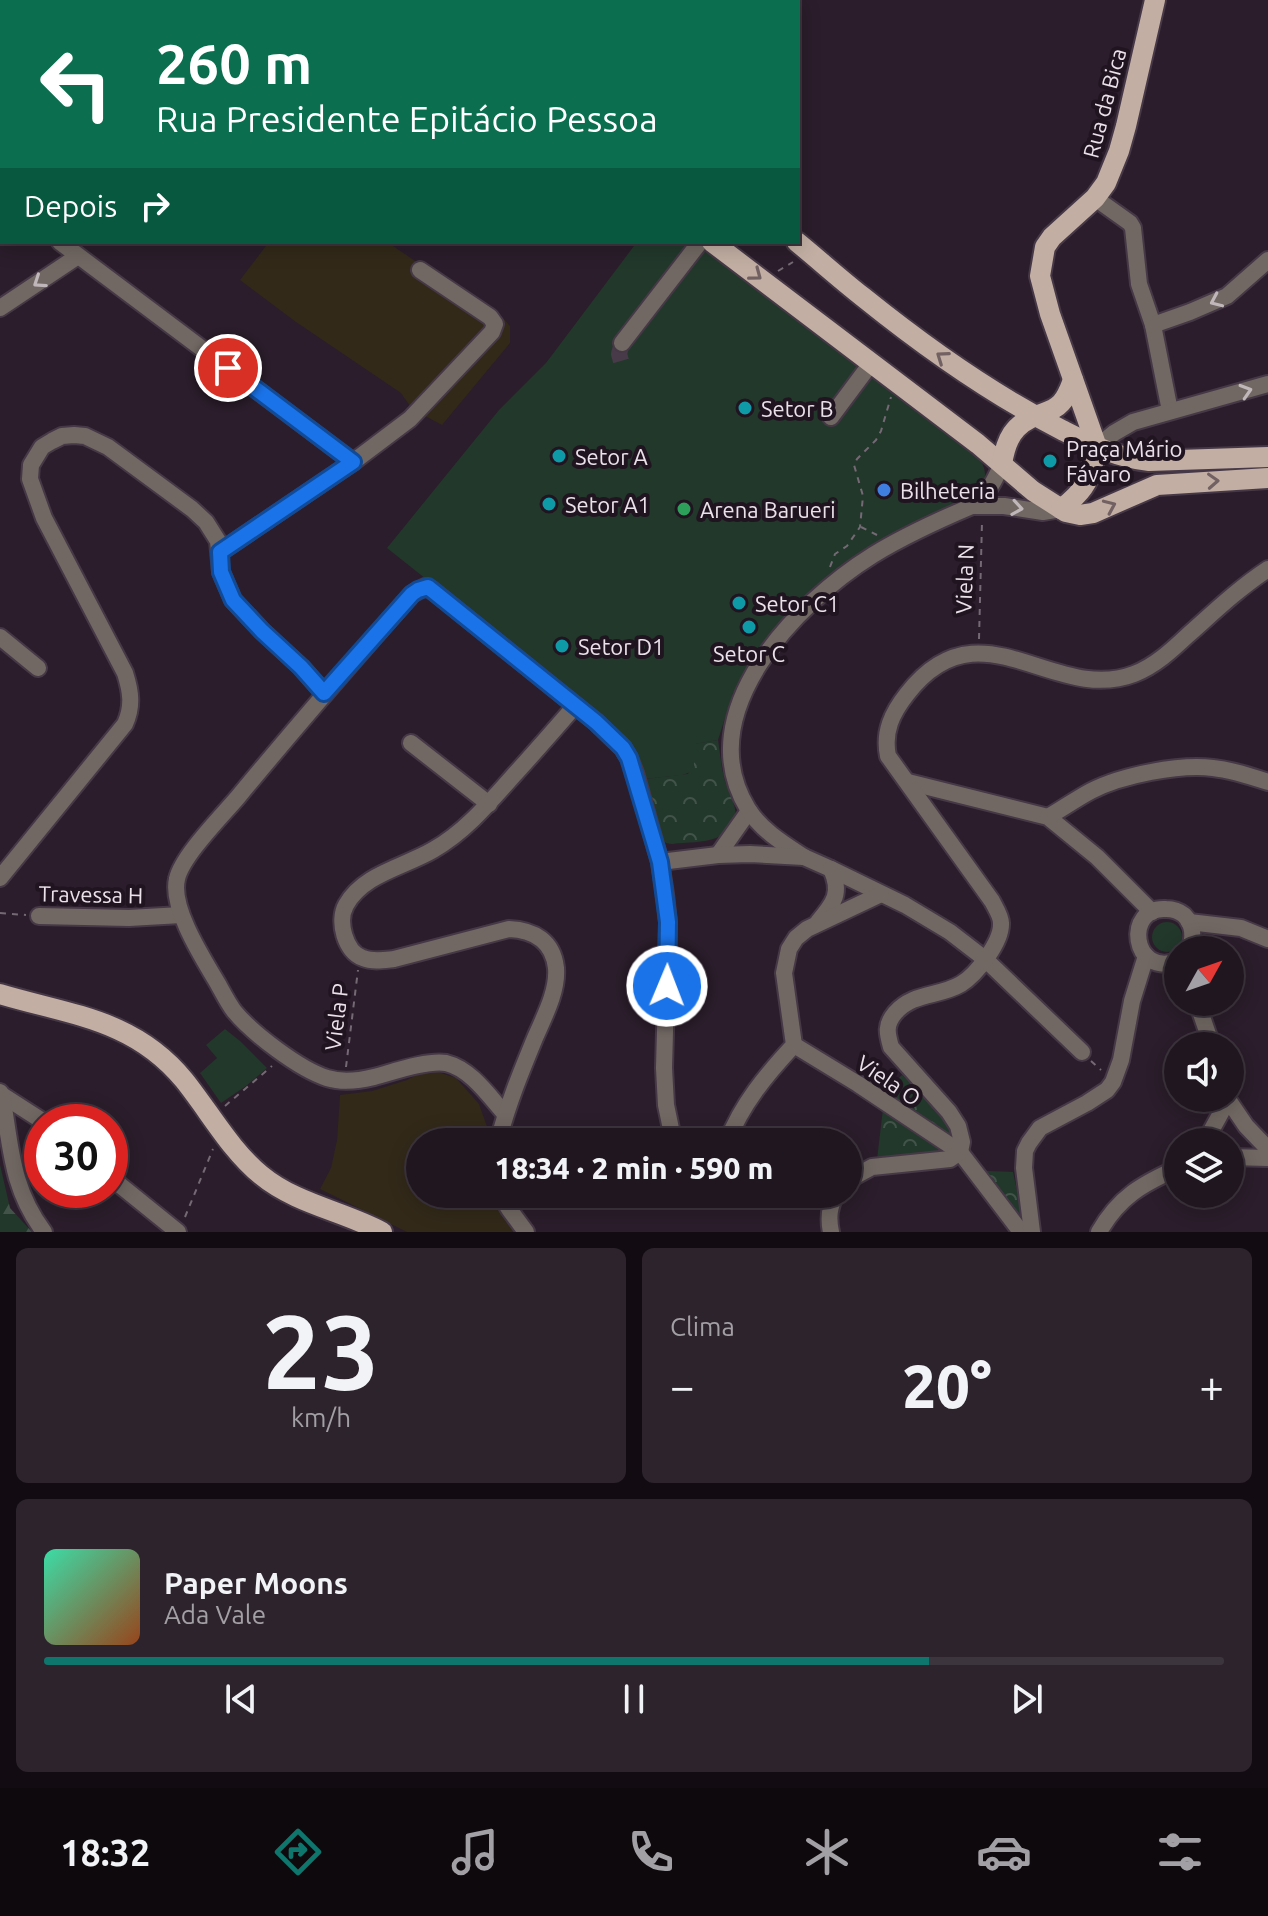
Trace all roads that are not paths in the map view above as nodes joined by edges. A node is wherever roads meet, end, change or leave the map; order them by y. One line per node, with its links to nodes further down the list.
1 (1155, 0): 2 (main road, Rua da Bica)
2 (1095, 198): 11 (street); 14 (main road, Rua da Bica)
3 (63, 244): 7 (street)
4 (698, 244): 12 (street)
5 (715, 244): 13 (main road, one-way to 13)
6 (795, 252): 17 (main road, one-way to 6)
7 (78, 256): 10 (street, one-way to 10); 21 (street)
8 (1268, 260): 11 (street, one-way to 11)
9 (420, 270): 21 (street)
10 (0, 308)
11 (1153, 325): 16 (street)
12 (622, 343)
13 (872, 362): 18 (street); 22 (main road)
14 (1073, 380): 17 (main road); 19 (main road, Rua da Bica)
15 (1268, 384): 16 (street, one-way to 15)
16 (1170, 411): 19 (street)
17 (1034, 416): 19 (main road); 22 (main road)
18 (831, 417)
19 (1097, 447): 20 (main road); 25 (main road)
20 (1268, 457)
21 (353, 462): 26 (street)
22 (1002, 464): 24 (street); 25 (main road)
23 (1268, 478): 25 (main road, one-way to 23)
24 (977, 506): 25 (street, one-way to 25); 36 (street)
25 (1061, 509)
26 (220, 552): 30 (street); 42 (street)
27 (1268, 569): 33 (street)
28 (0, 637): 29 (street)
29 (38, 668)
30 (324, 693): 31 (street); 48 (street)
31 (575, 706): 35 (street); 43 (street)
32 (411, 743): 35 (street)
33 (908, 782): 37 (street); 55 (street)
34 (1268, 782): 37 (street)
35 (489, 804): 63 (street)
36 (749, 811): 38 (street); 40 (street)
37 (1048, 817): 47 (street)
38 (763, 827): 39 (street); 41 (street)
39 (750, 854): 40 (street); 41 (street)
40 (718, 855): 43 (street)
41 (804, 857): 44 (street)
42 (6, 858): 45 (street)
43 (660, 862): 65 (street)
44 (831, 869): 46 (street); 51 (street)
45 (0, 878)
46 (881, 894): 51 (street); 55 (street)
47 (1152, 912): 50 (street); 54 (street)
48 (181, 915): 49 (street, Travessa H); 63 (street)
49 (39, 916)
50 (1189, 922): 52 (street); 53 (street)
51 (814, 926): 58 (street)
52 (1193, 936)
53 (1268, 939)
54 (1146, 956): 56 (street); 82 (street)
55 (985, 959): 59 (street); 68 (street)
56 (1164, 964)
57 (0, 994): 78 (main road)
58 (794, 1045): 66 (street); 68 (street, Viela O)
59 (1082, 1052)
60 (1, 1094): 61 (street); 76 (street)
61 (24, 1109)
62 (1236, 1112): 67 (street)
63 (505, 1114): 64 (street)
64 (502, 1128)
65 (671, 1128)
66 (733, 1128)
67 (1268, 1149)
68 (960, 1152): 71 (street); 81 (street)
69 (1244, 1157): 70 (street)
70 (1268, 1158)
71 (862, 1172)
72 (1164, 1174): 83 (street)
73 (128, 1192): 77 (street)
74 (508, 1208): 79 (street)
75 (830, 1208): 80 (street)
76 (44, 1232)
77 (178, 1232)
78 (382, 1232)
79 (526, 1232)
80 (831, 1232)
81 (1021, 1232)
82 (1032, 1232)
83 (1099, 1232)

